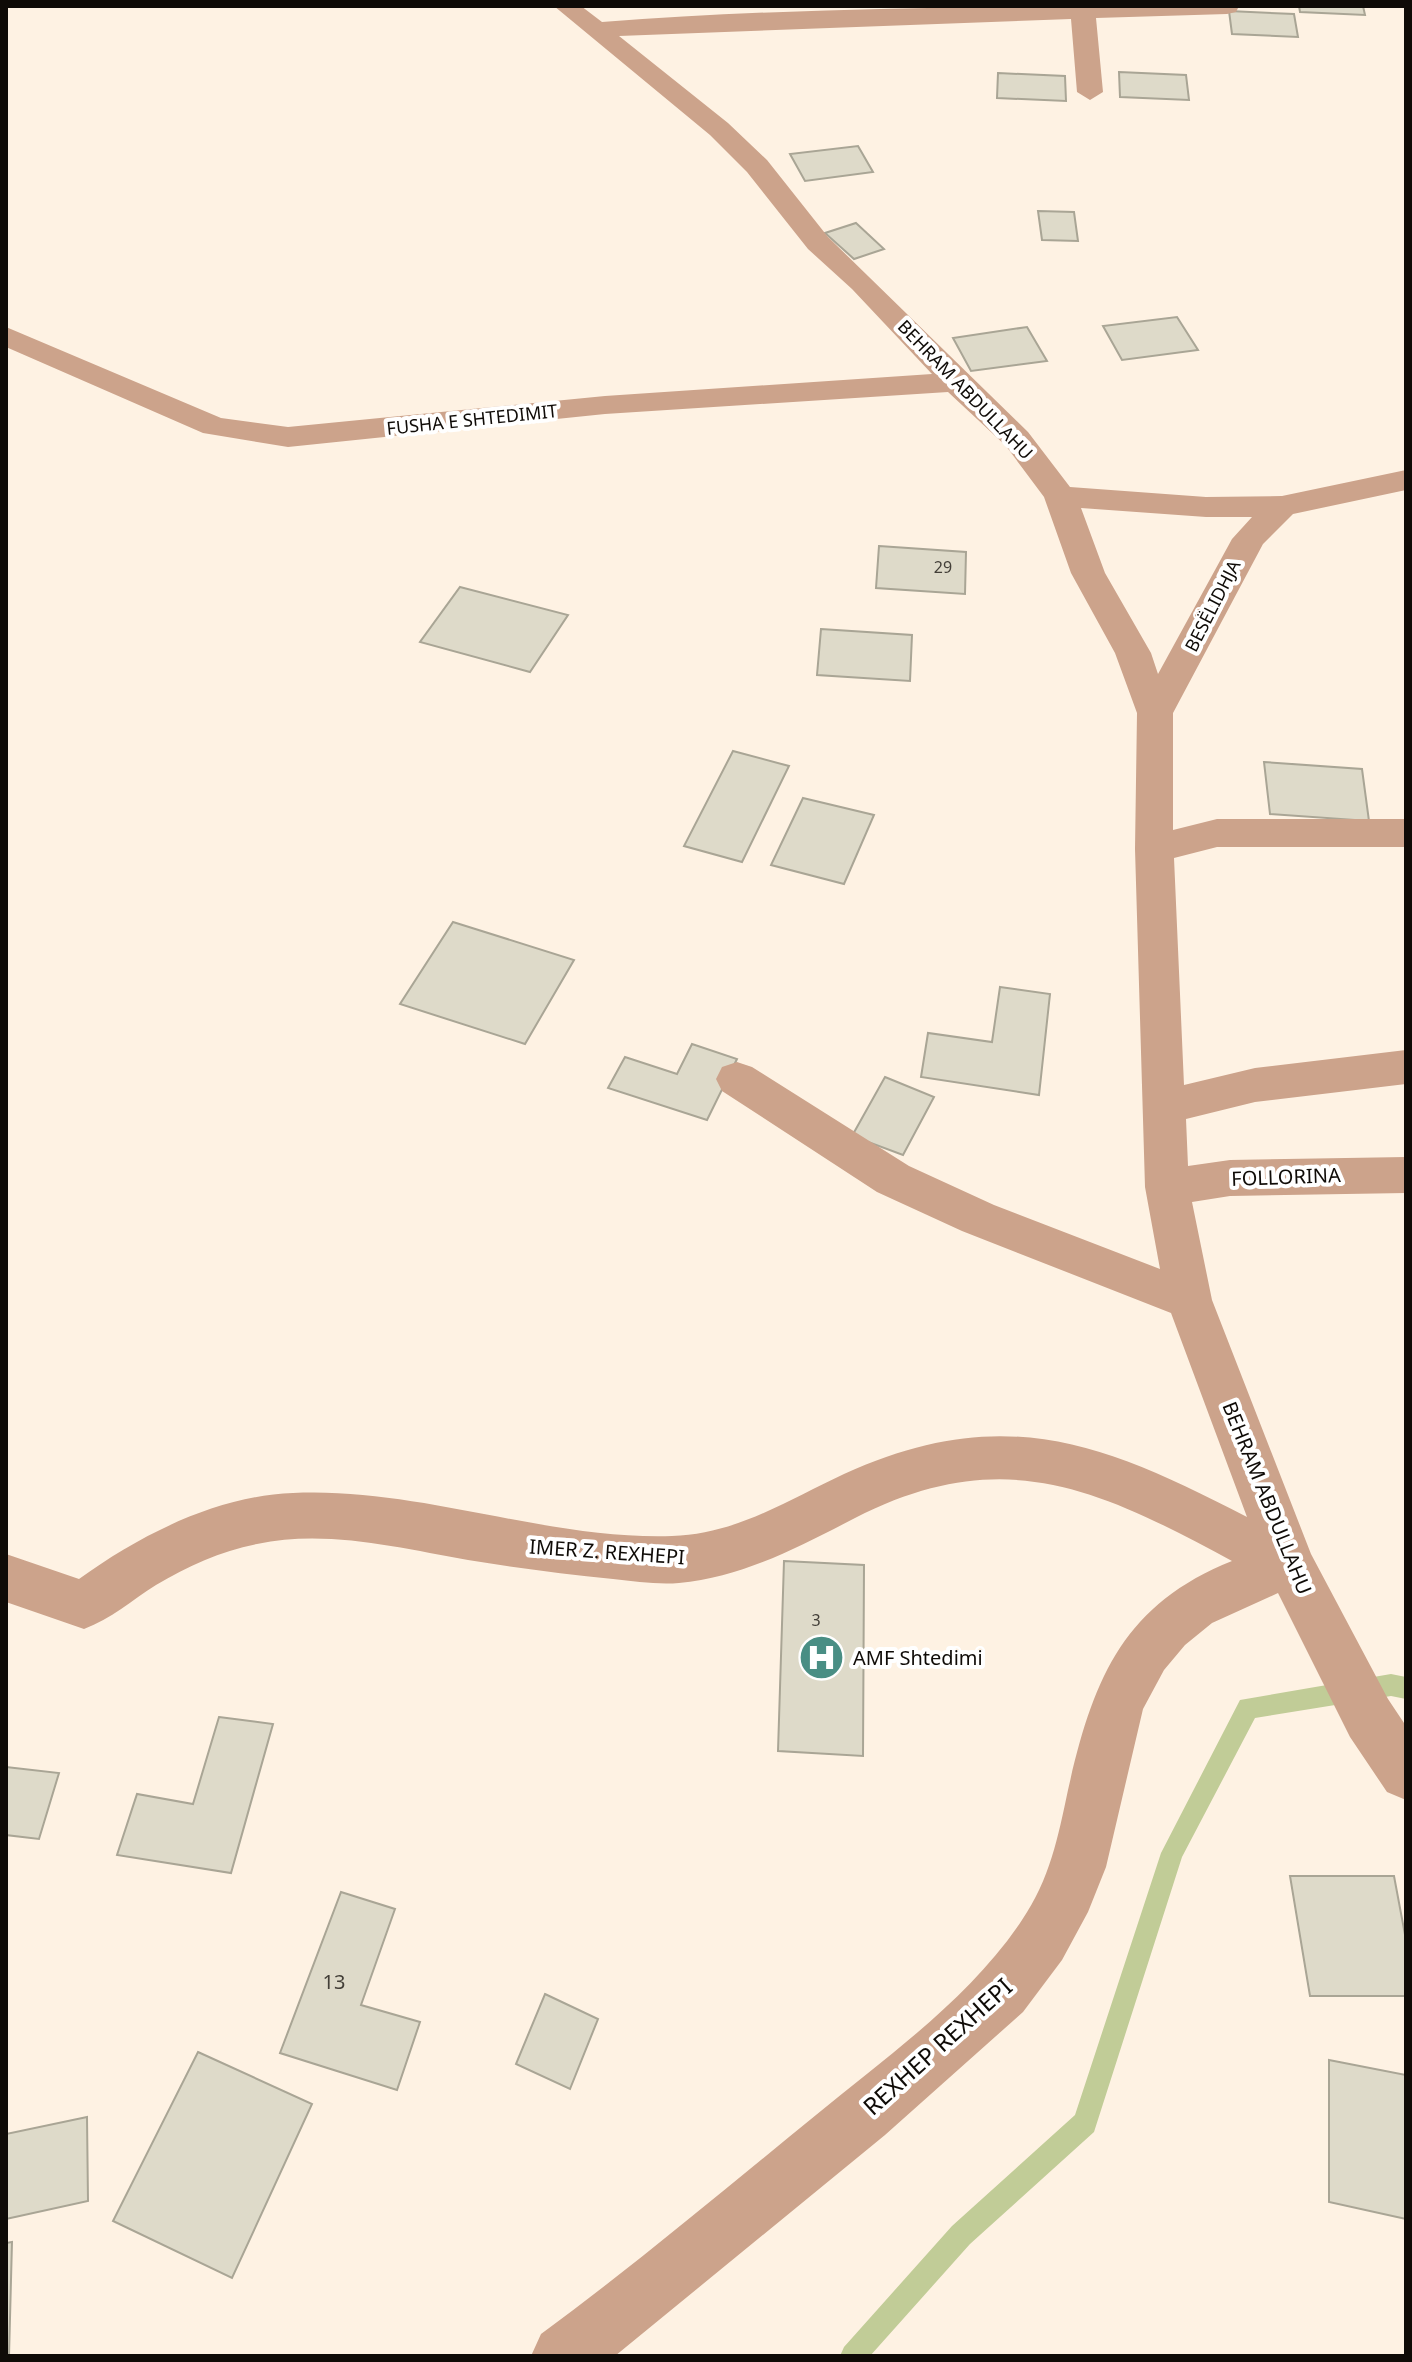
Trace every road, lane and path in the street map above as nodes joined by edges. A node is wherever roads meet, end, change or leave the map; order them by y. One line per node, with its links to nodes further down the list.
1 (566, 6): 4 (street, BEHRAM ABDULLAHU)
2 (1227, 7): 3 (street)
3 (1083, 11): 4 (street); 5 (street)
4 (597, 30): 7 (street, BEHRAM ABDULLAHU)
5 (1090, 92)
6 (6, 336): 7 (street, FUSHA E SHTEDIMIT)
7 (956, 382): 9 (street, BEHRAM ABDULLAHU)
8 (1406, 480): 10 (street)
9 (1060, 496): 10 (street); 11 (street, BEHRAM ABDULLAHU)
10 (1282, 506): 11 (street, BESËLIDHJA)
11 (1155, 713): 13 (street, BEHRAM ABDULLAHU)
12 (1406, 833): 13 (street)
13 (1154, 849): 16 (street, BEHRAM ABDULLAHU)
14 (1406, 1067): 16 (street)
15 (737, 1079): 19 (street)
16 (1167, 1108): 18 (street, BEHRAM ABDULLAHU)
17 (1406, 1175): 18 (street, FOLLORINA)
18 (1167, 1187): 19 (street, BEHRAM ABDULLAHU)
19 (1189, 1300): 20 (street, BEHRAM ABDULLAHU)
20 (1290, 1565): 21 (street, IMER Z. REXHEPI); 22 (street, BEHRAM ABDULLAHU); 23 (street, REXHEP REXHEPI)
21 (6, 1578)
22 (1406, 1773)
23 (563, 2356)

